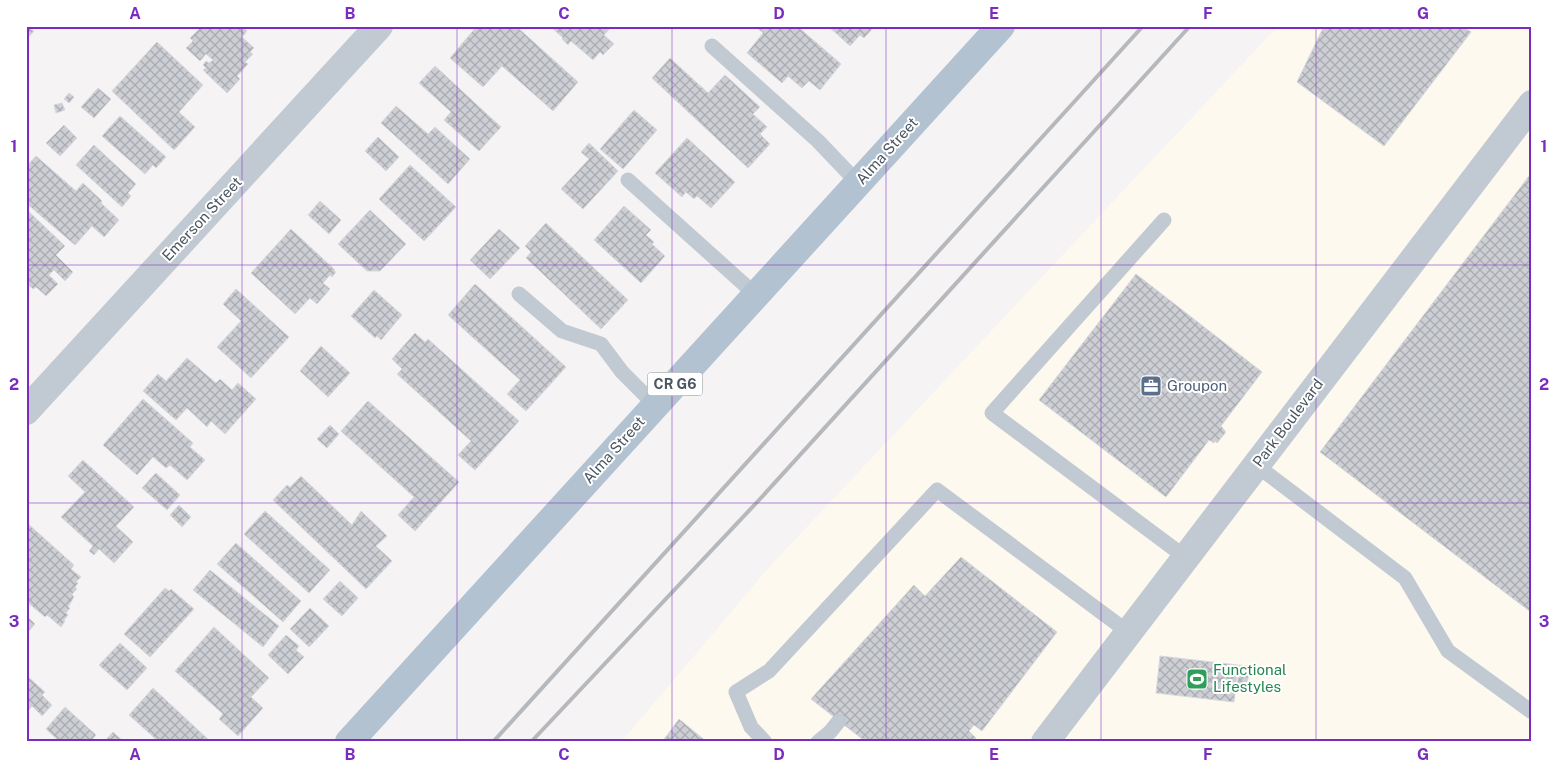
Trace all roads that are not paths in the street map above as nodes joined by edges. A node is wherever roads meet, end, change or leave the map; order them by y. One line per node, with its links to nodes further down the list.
1 (379, 26): 11 (street, Emerson Street)
2 (1001, 26): 6 (main road, Alma Street / CR G6)
3 (712, 46): 6 (lane)
4 (1531, 105): 12 (street, Park Boulevard)
5 (628, 180): 9 (lane)
6 (858, 183): 9 (main road, Alma Street / CR G6)
7 (1164, 220): 13 (lane)
8 (519, 294): 10 (lane)
9 (756, 295): 10 (main road, Alma Street / CR G6)
10 (655, 405): 17 (main road, Alma Street / CR G6)
11 (26, 411)
12 (1256, 465): 13 (street, Park Boulevard); 15 (lane)
13 (1185, 557): 14 (street, Park Boulevard)
14 (1128, 632): 18 (lane); 20 (street, Park Boulevard)
15 (1532, 712)
16 (839, 721): 19 (lane)
17 (348, 742)
18 (765, 742)
19 (818, 742)
20 (1045, 742)

